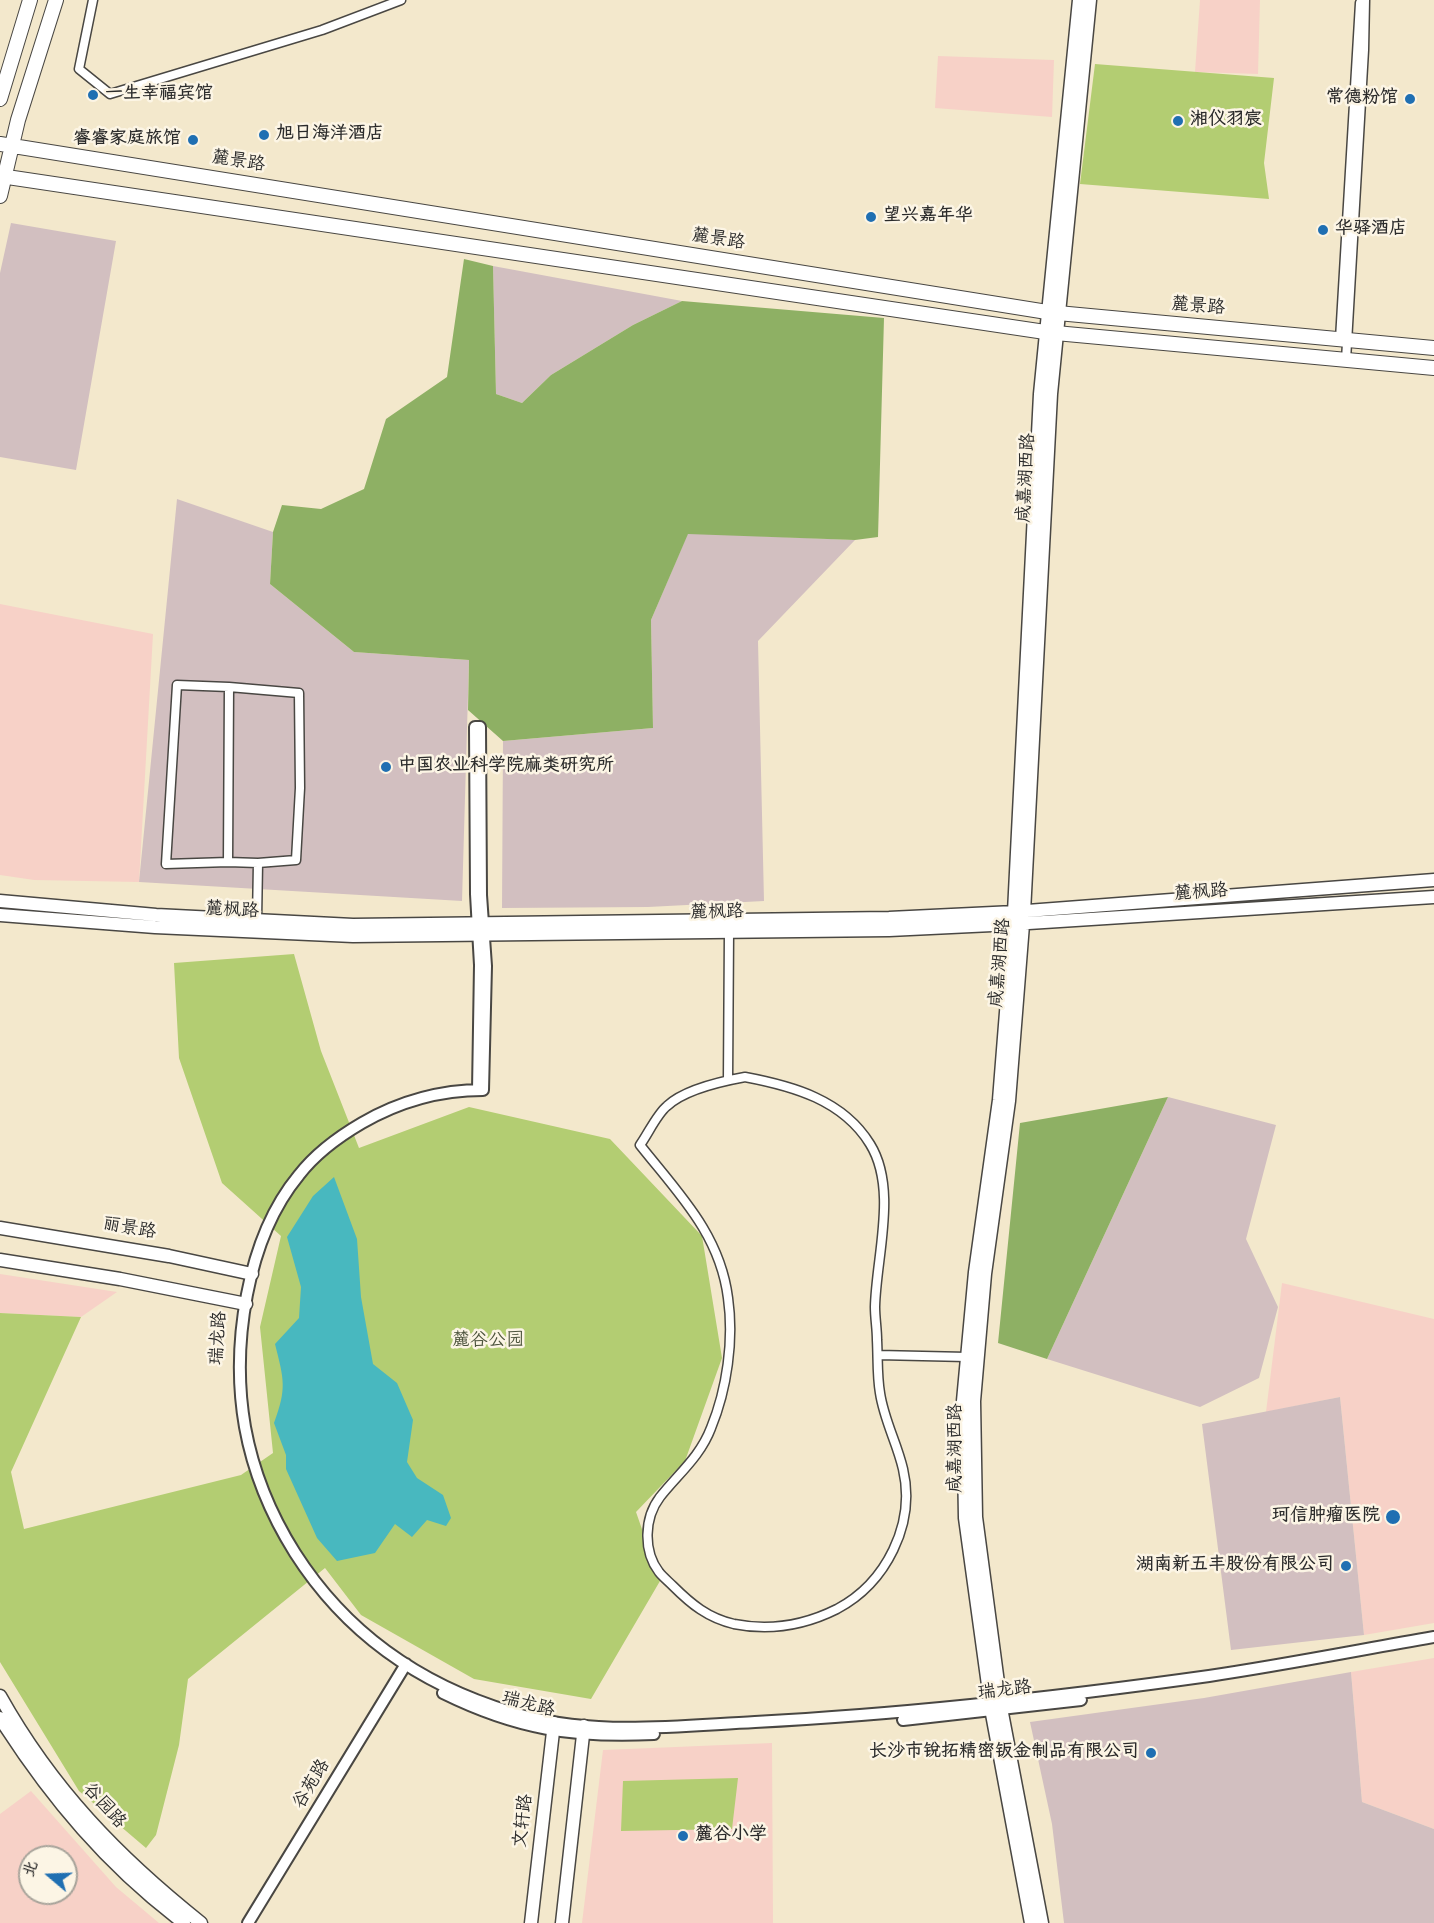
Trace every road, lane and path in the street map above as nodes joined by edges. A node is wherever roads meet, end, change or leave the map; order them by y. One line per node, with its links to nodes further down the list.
1 (30, 0): 9 (main road)
2 (56, 0): 10 (main road)
3 (93, 0): 4 (street)
4 (401, 0)
5 (1079, 0): 13 (main road, 咸嘉湖西路)
6 (1090, 0): 13 (main road, 咸嘉湖西路)
7 (1360, 0): 15 (street)
8 (1365, 0): 15 (street)
9 (0, 99)
10 (6, 144): 11 (main road); 13 (main road, 麓景路)
11 (2, 176): 12 (main road); 14 (main road)
12 (0, 196)
13 (1052, 313): 14 (main road, 咸嘉湖西路); 15 (main road, 麓景路)
14 (1051, 333): 17 (main road); 26 (main road, 咸嘉湖西路)
15 (1343, 339): 16 (main road, 麓景路); 17 (street)
16 (1434, 348)
17 (1346, 360): 18 (main road)
18 (1434, 368)
19 (229, 687): 20 (street); 20 (street); 21 (street)
20 (228, 862): 21 (street)
21 (258, 863): 27 (street)
22 (1434, 880): 26 (main road)
23 (1434, 897): 26 (main road, 麓枫路)
24 (0, 901): 27 (main road)
25 (0, 915): 28 (main road, 麓枫路)
26 (1019, 917): 28 (main road); 29 (main road, 麓枫路); 36 (main road, 咸嘉湖西路); 41 (main road, 咸嘉湖西路)
27 (257, 920): 28 (main road)
28 (481, 929): 28 (street); 29 (main road, 麓枫路); 33 (street, 瑞龙路)
29 (729, 932): 30 (street)
30 (728, 1080): 35 (street); 35 (street)
31 (0, 1228): 33 (main road, 丽景路)
32 (0, 1260): 34 (main road)
33 (249, 1273): 34 (street, 瑞龙路)
34 (242, 1303): 39 (street, 瑞龙路)
35 (878, 1355): 36 (street)
36 (967, 1357): 41 (main road, 咸嘉湖西路)
37 (1434, 1637): 41 (street, 瑞龙路)
38 (1434, 1644): 41 (street, 瑞龙路)
39 (407, 1669): 43 (street, 瑞龙路); 47 (street, 谷苑路); 48 (street, 谷苑路)
40 (0, 1696): 46 (main road, 谷园路)
41 (996, 1706): 44 (street, 瑞龙路); 51 (main road, 咸嘉湖西路); 52 (main road, 咸嘉湖西路)
42 (0, 1718): 45 (main road, 谷园路)
43 (554, 1727): 44 (street, 瑞龙路); 49 (main road, 文轩路)
44 (584, 1730): 50 (main road)
45 (184, 1923)
46 (201, 1923)
47 (248, 1923)
48 (255, 1923)
49 (531, 1923)
50 (562, 1923)
51 (1031, 1923)
52 (1041, 1923)

